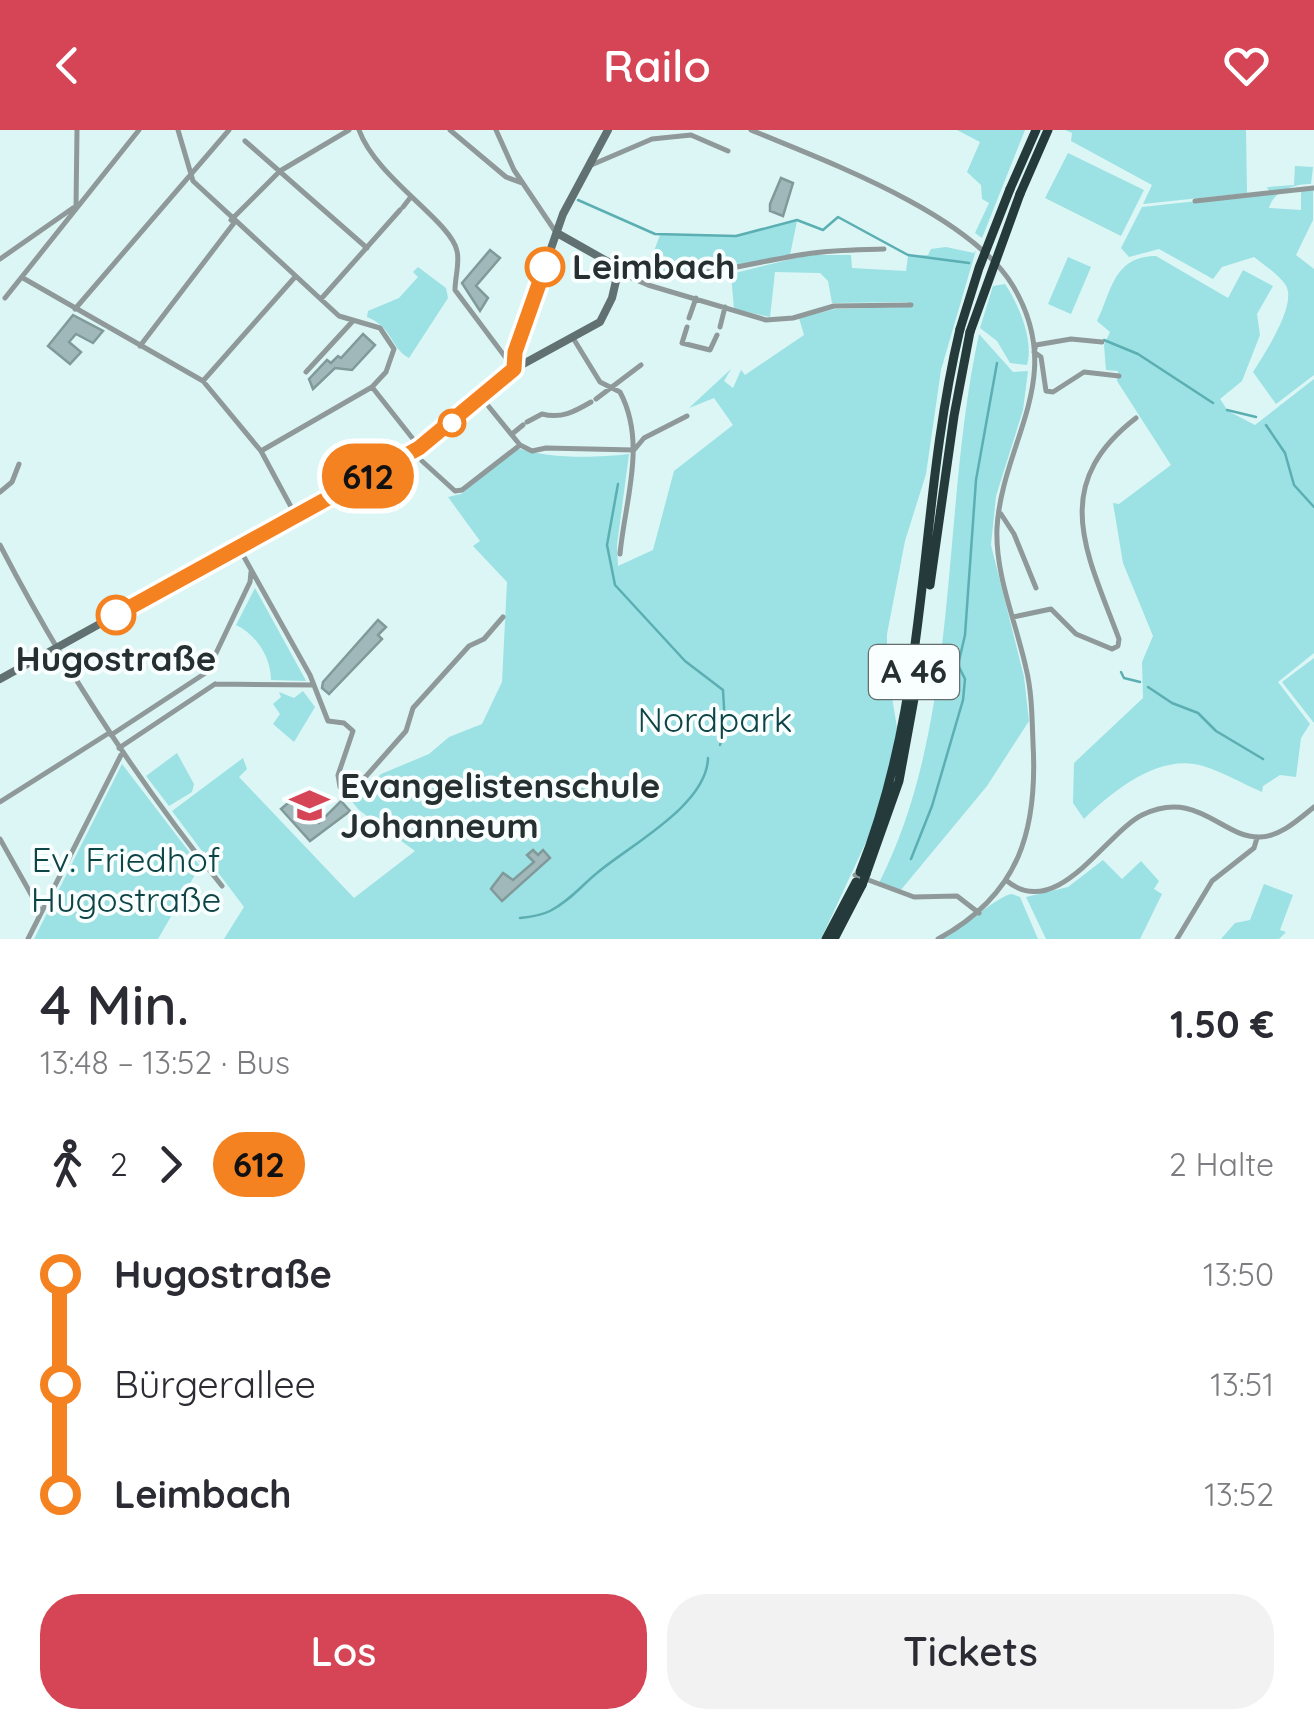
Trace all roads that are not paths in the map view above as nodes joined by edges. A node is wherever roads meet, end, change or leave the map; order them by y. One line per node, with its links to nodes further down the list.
1 (77, 130): 22 (street)
2 (138, 130): 22 (street)
3 (178, 130): 16 (street)
4 (231, 130): 15 (street); 16 (street)
5 (349, 130): 15 (street)
6 (359, 130): 20 (street)
7 (450, 130): 17 (street)
8 (496, 130): 17 (street)
9 (608, 130): 14 (street)
10 (750, 130): 48 (street)
11 (1036, 130): 19 (highway, A 46)
12 (1048, 130): 19 (highway, A 46)
13 (728, 151): 14 (street)
14 (586, 167): 23 (street)
15 (280, 172): 25 (street); 28 (street)
16 (190, 175): 25 (street); 39 (street)
17 (522, 183): 24 (street)
18 (1314, 188): 21 (street)
19 (1015, 192): 86 (highway, A 46, bridge)
20 (410, 198): 28 (street); 50 (street)
21 (1195, 200)
22 (76, 208): 30 (street); 33 (street)
23 (563, 214): 24 (street); 26 (street); 27 (street)
24 (545, 219): 26 (street)
25 (232, 221): 32 (street); 47 (street)
26 (557, 234): 27 (street); 50 (street)
27 (570, 238): 31 (street)
28 (367, 248): 36 (street)
29 (884, 250): 31 (street)
30 (0, 259)
31 (620, 273): 35 (street); 45 (street)
32 (295, 277): 36 (street); 53 (street)
33 (24, 278): 34 (street); 39 (street)
34 (5, 298)
35 (696, 298): 38 (street); 40 (street)
36 (321, 299): 41 (street)
37 (911, 305): 38 (street)
38 (724, 307): 43 (street)
39 (75, 309): 47 (street)
40 (690, 318)
41 (352, 322): 51 (street); 54 (street)
42 (687, 326): 44 (street)
43 (720, 326)
44 (717, 335)
45 (573, 338): 50 (street); 55 (street)
46 (1102, 342): 48 (street)
47 (140, 346): 53 (street)
48 (1034, 352): 52 (street); 66 (street)
49 (641, 365): 55 (street)
50 (514, 369): 56 (street)
51 (306, 372)
52 (1119, 376)
53 (203, 382): 62 (street)
54 (372, 387): 62 (street); 63 (street)
55 (612, 387): 59 (street); 61 (street)
56 (481, 396): 59 (street); 63 (street)
57 (687, 416): 61 (street)
58 (1136, 418): 74 (street)
59 (512, 434): 60 (street)
60 (520, 445): 61 (street); 63 (street)
61 (634, 450): 70 (street)
62 (260, 452): 67 (street)
63 (420, 455): 67 (street)
64 (20, 464): 65 (street)
65 (0, 492)
66 (999, 512): 72 (street); 74 (street)
67 (296, 516): 69 (street)
68 (0, 545): 75 (street)
69 (239, 548): 71 (street); 75 (street)
70 (620, 554)
71 (251, 569): 76 (street); 79 (street)
72 (1036, 588)
73 (503, 617): 79 (street)
74 (1013, 617): 87 (street)
75 (54, 649): 77 (street); 80 (street)
76 (207, 672): 78 (street); 80 (street)
77 (0, 679)
78 (214, 684): 79 (street); 81 (street)
79 (314, 685)
80 (110, 734): 81 (street); 82 (street)
81 (120, 752): 88 (street); 89 (street)
82 (0, 802)
83 (1314, 807): 84 (street)
84 (1258, 838): 87 (street); 95 (street)
85 (0, 839): 89 (street)
86 (860, 878): 90 (street); 92 (highway, A 46); 93 (highway, A 46)
87 (1007, 881): 90 (street)
88 (222, 886)
89 (41, 912): 91 (street)
90 (979, 912): 94 (street)
91 (28, 939)
92 (826, 939)
93 (834, 939)
94 (938, 939)
95 (1177, 939)

